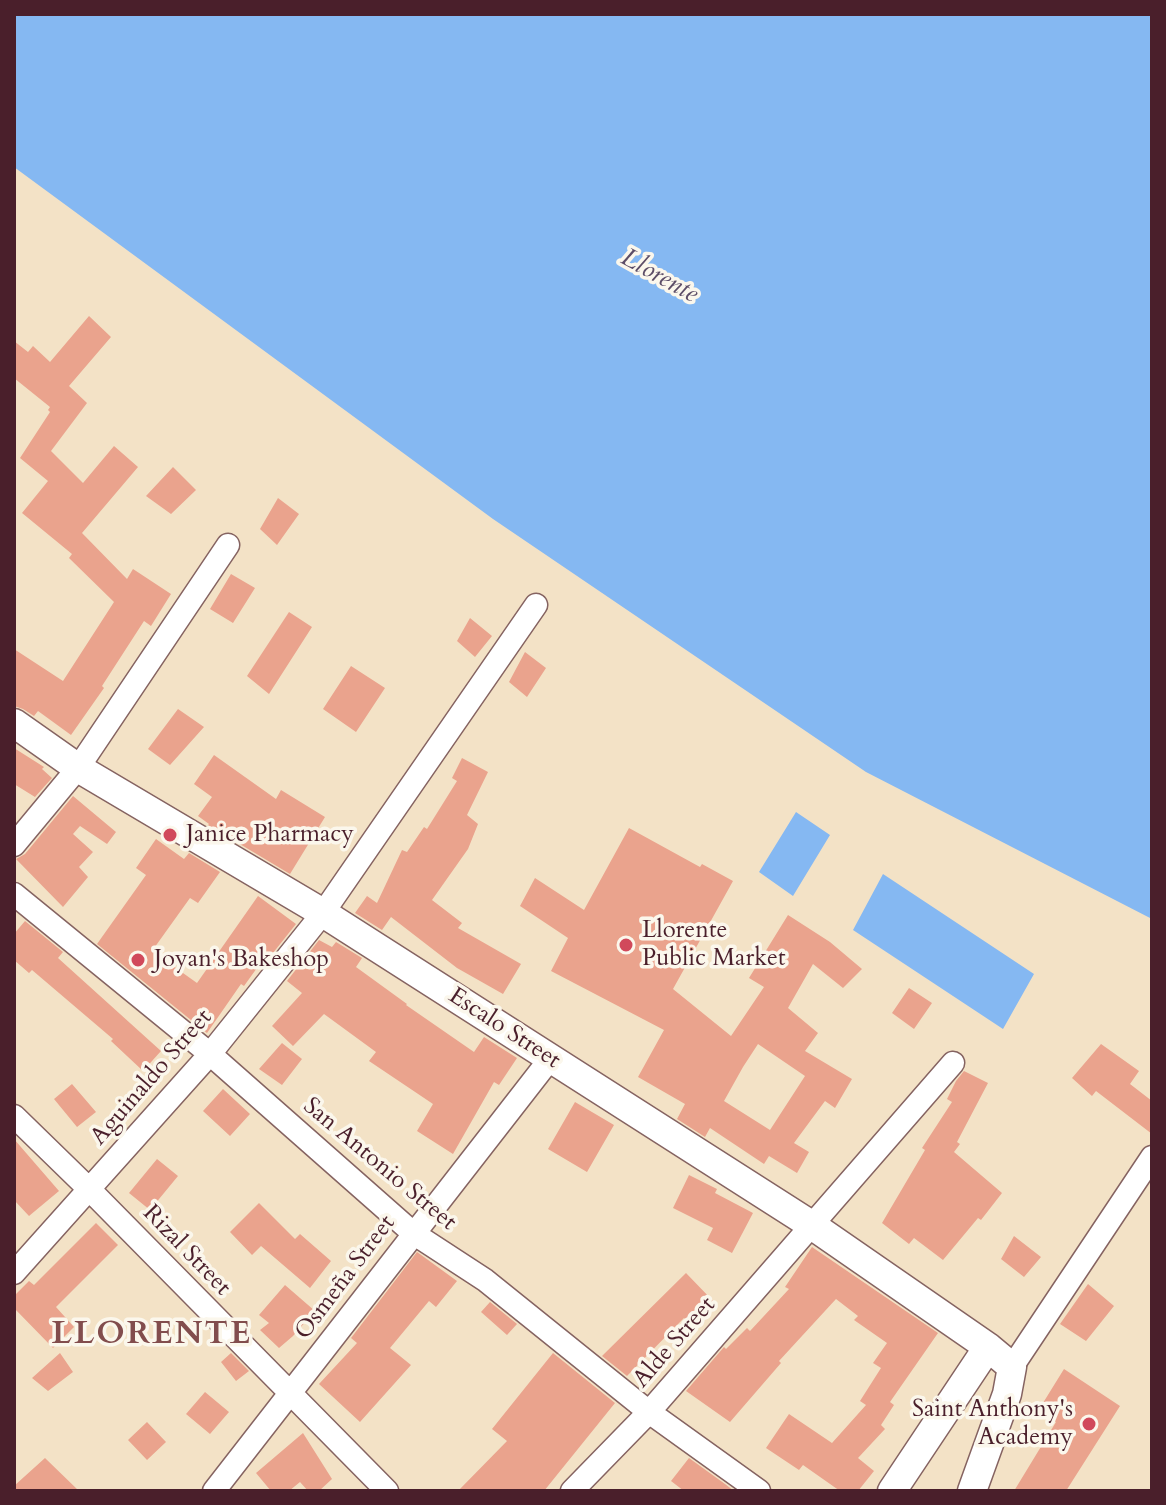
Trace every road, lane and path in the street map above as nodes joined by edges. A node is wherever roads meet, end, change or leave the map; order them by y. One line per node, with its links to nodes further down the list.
1 (228, 545): 4 (street)
2 (536, 605): 7 (street, Aguinaldo Street)
3 (14, 723): 4 (street, Escalo Street)
4 (78, 768): 5 (street); 7 (street, Escalo Street)
5 (14, 845)
6 (14, 894): 8 (street, San Antonio Street)
7 (323, 913): 8 (street, Aguinaldo Street); 9 (street, Escalo Street)
8 (210, 1054): 13 (street, Aguinaldo Street); 15 (street, San Antonio Street)
9 (550, 1059): 14 (street, Escalo Street); 15 (street, Osmeña Street)
10 (953, 1063): 14 (street, Alde Street)
11 (14, 1116): 13 (street, Rizal Street)
12 (1152, 1157): 18 (street)
13 (89, 1189): 16 (street, Aguinaldo Street); 19 (street, Rizal Street)
14 (813, 1226): 17 (street, Escalo Street); 20 (street, Alde Street)
15 (413, 1233): 19 (street, Osmeña Street); 20 (street, San Antonio Street)
16 (14, 1273)
17 (988, 1347): 18 (street, Escalo Street); 25 (street)
18 (1012, 1367): 26 (street)
19 (290, 1394): 21 (street, Osmeña Street); 22 (street, Rizal Street)
20 (649, 1412): 23 (street, Alde Street); 24 (street, San Antonio Street)
21 (214, 1491)
22 (387, 1491)
23 (572, 1491)
24 (759, 1491)
25 (892, 1491)
26 (972, 1491)

